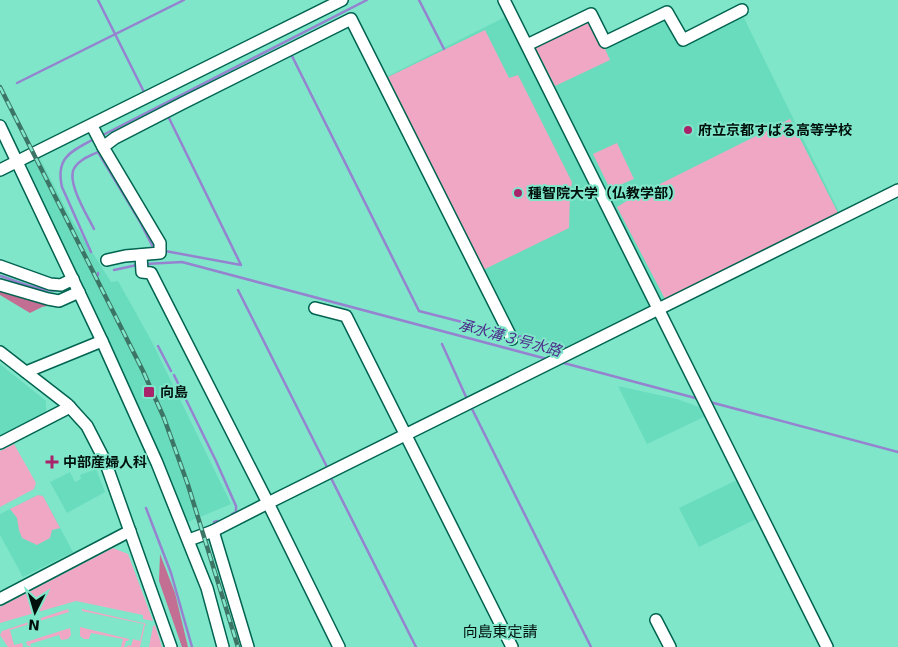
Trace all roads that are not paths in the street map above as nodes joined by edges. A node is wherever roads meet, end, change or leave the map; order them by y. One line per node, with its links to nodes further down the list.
1 (342, 0): 6 (street)
2 (504, 0): 4 (street)
3 (742, 10): 4 (street)
4 (527, 45): 17 (street)
5 (0, 126): 7 (street)
6 (98, 137): 7 (street); 10 (street); 18 (street)
7 (17, 163): 8 (street); 13 (street)
8 (0, 170)
9 (898, 190): 17 (street)
10 (141, 256): 11 (street); 25 (street)
11 (107, 260)
12 (0, 266): 13 (street)
13 (74, 280): 15 (street)
14 (0, 285): 15 (street)
15 (79, 292): 19 (street)
16 (315, 308): 23 (street)
17 (658, 309): 23 (street); 37 (street)
18 (512, 339)
19 (102, 341): 21 (street); 28 (street)
20 (0, 352): 21 (street)
21 (26, 372): 22 (street)
22 (70, 407): 24 (street); 26 (street)
23 (406, 434): 25 (street); 35 (street)
24 (0, 443)
25 (268, 504): 27 (street); 34 (street)
26 (130, 531): 29 (street); 31 (street)
27 (214, 531): 28 (street); 33 (street)
28 (189, 540): 32 (street)
29 (0, 599)
30 (656, 620): 36 (street)
31 (172, 647)
32 (223, 647)
33 (248, 647)
34 (339, 647)
35 (512, 647)
36 (670, 647)
37 (827, 647)

